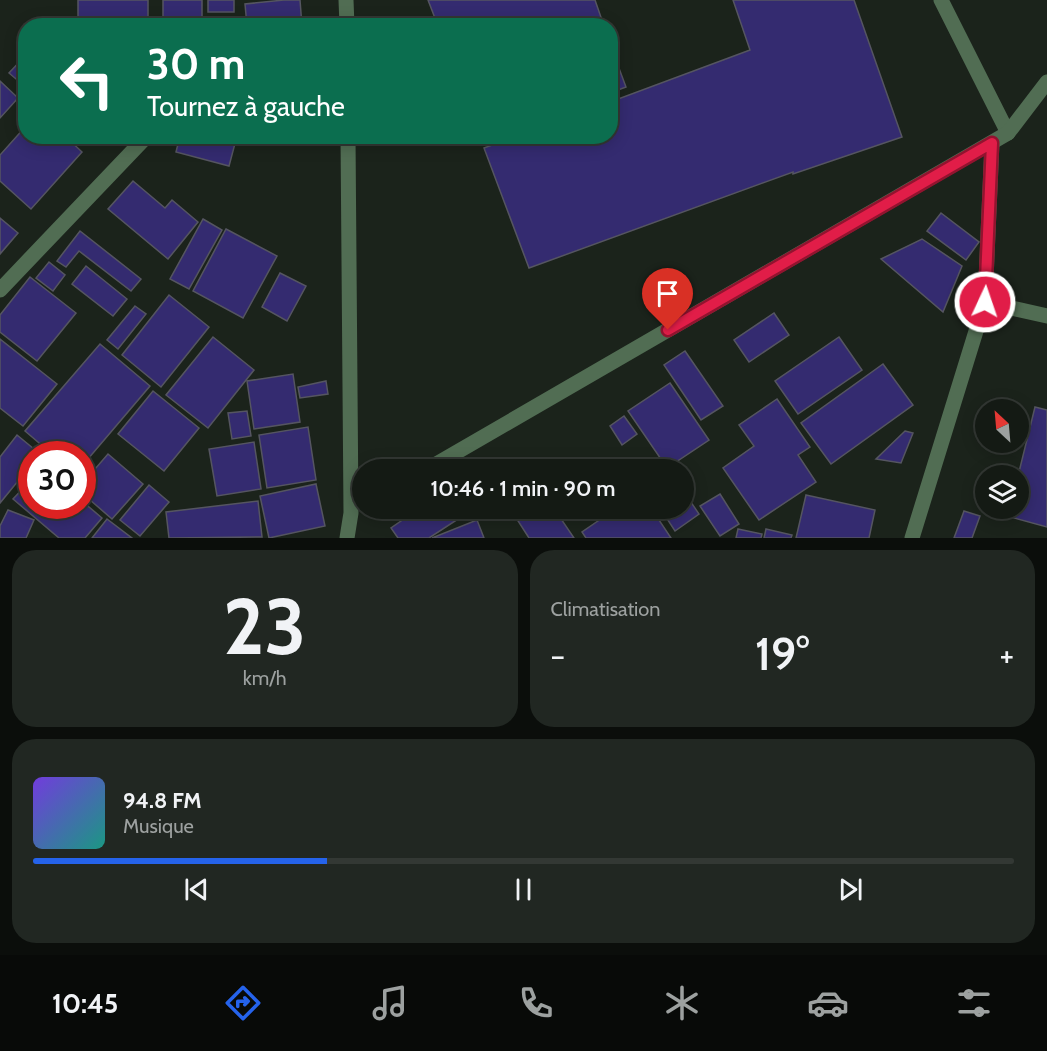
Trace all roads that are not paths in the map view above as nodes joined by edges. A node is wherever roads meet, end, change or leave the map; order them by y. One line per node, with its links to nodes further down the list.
1 (346, 0): 3 (street)
2 (941, 0): 5 (street)
3 (347, 18)
4 (1047, 82): 5 (street)
5 (1008, 133): 6 (street)
6 (992, 143): 10 (street); 13 (street)
7 (139, 144): 9 (street)
8 (348, 144): 12 (street)
9 (0, 290)
10 (985, 302): 11 (street); 16 (street)
11 (1047, 316)
12 (356, 459)
13 (445, 459)
14 (354, 519): 15 (street)
15 (347, 538)
16 (912, 538)

